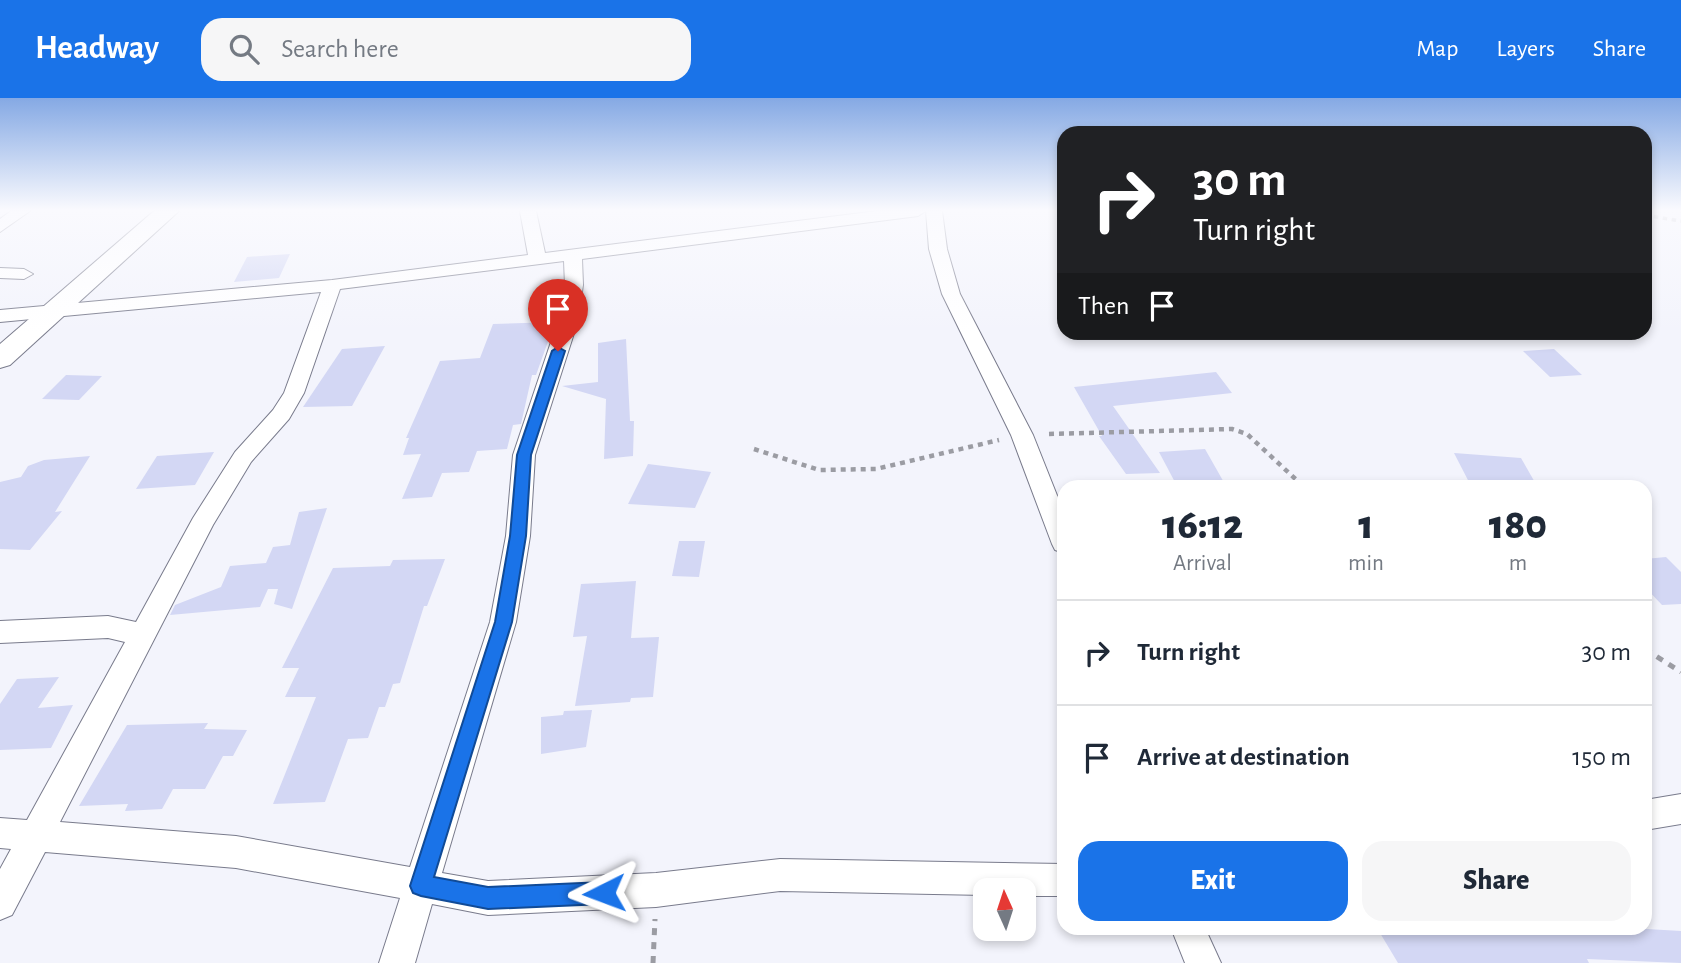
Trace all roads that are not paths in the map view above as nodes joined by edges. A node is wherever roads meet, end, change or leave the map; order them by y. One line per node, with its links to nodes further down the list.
1 (122, 251): 10 (main road)
2 (536, 251): 6 (street)
3 (601, 251): 5 (street)
4 (939, 251): 13 (street)
5 (573, 255): 6 (street); 21 (street)
6 (537, 258): 9 (street)
7 (0, 273): 8 (street)
8 (24, 274)
9 (332, 285): 10 (street); 15 (street)
10 (57, 309): 11 (street); 12 (main road)
11 (0, 316)
12 (0, 359)
13 (1057, 526)
14 (0, 632): 15 (street)
15 (143, 635): 19 (street)
16 (1681, 809): 17 (street)
17 (1652, 814)
18 (0, 833): 19 (street)
19 (38, 836): 21 (street); 22 (street)
20 (1057, 880): 21 (street)
21 (421, 886): 24 (street)
22 (0, 903)
23 (1191, 935): 25 (street)
24 (397, 963)
25 (1203, 963)

